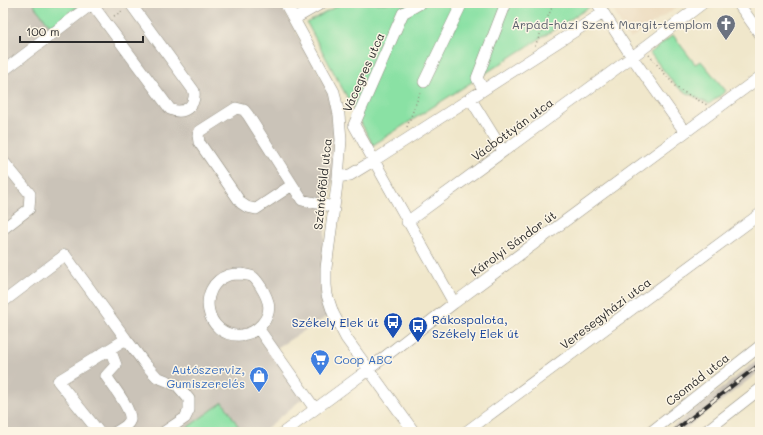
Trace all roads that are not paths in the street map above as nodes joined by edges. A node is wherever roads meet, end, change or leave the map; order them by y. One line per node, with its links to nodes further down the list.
1 (93, 3): 10 (street); 15 (street)
2 (285, 3): 12 (street, Szántóföld utca)
3 (322, 3): 12 (street)
4 (421, 3): 23 (street, Vácegres utca)
5 (462, 3): 17 (street)
6 (506, 3): 18 (street)
7 (597, 3): 11 (street)
8 (703, 3): 14 (street, Vácbottyán utca)
9 (738, 3): 13 (street)
10 (130, 4)
11 (603, 13): 14 (street); 18 (street)
12 (294, 19): 24 (street, Szántóföld utca)
13 (760, 34)
14 (632, 57): 20 (street); 21 (street, Vácbottyán utca)
15 (3, 71)
16 (760, 76): 20 (street, Károlyi Sándor út)
17 (424, 82)
18 (483, 89): 19 (street)
19 (470, 98): 21 (street); 23 (street)
20 (685, 132): 31 (street, Károlyi Sándor út)
21 (503, 151): 28 (street, Vácbottyán utca)
22 (3, 161): 29 (street)
23 (373, 161): 24 (street); 28 (street)
24 (338, 177): 26 (street, Szántóföld utca)
25 (292, 185): 25 (street); 26 (street)
26 (334, 207): 36 (street, Szántóföld utca)
27 (760, 214): 44 (street, Veresegyházi utca)
28 (407, 222): 31 (street)
29 (3, 228)
30 (3, 302): 33 (street)
31 (454, 303): 36 (street, Károlyi Sándor út)
32 (258, 328): 32 (street); 38 (street)
33 (126, 339): 35 (street); 41 (street)
34 (760, 346): 45 (street, Csomád utca)
35 (110, 349): 39 (street); 40 (street)
36 (368, 369): 38 (street, Károlyi Sándor út); 43 (street)
37 (760, 388): 46 (street)
38 (314, 409): 42 (street, Károlyi Sándor út)
39 (99, 432)
40 (116, 432)
41 (164, 432)
42 (284, 432)
43 (414, 432)
44 (466, 432)
45 (651, 432)
46 (705, 432)

